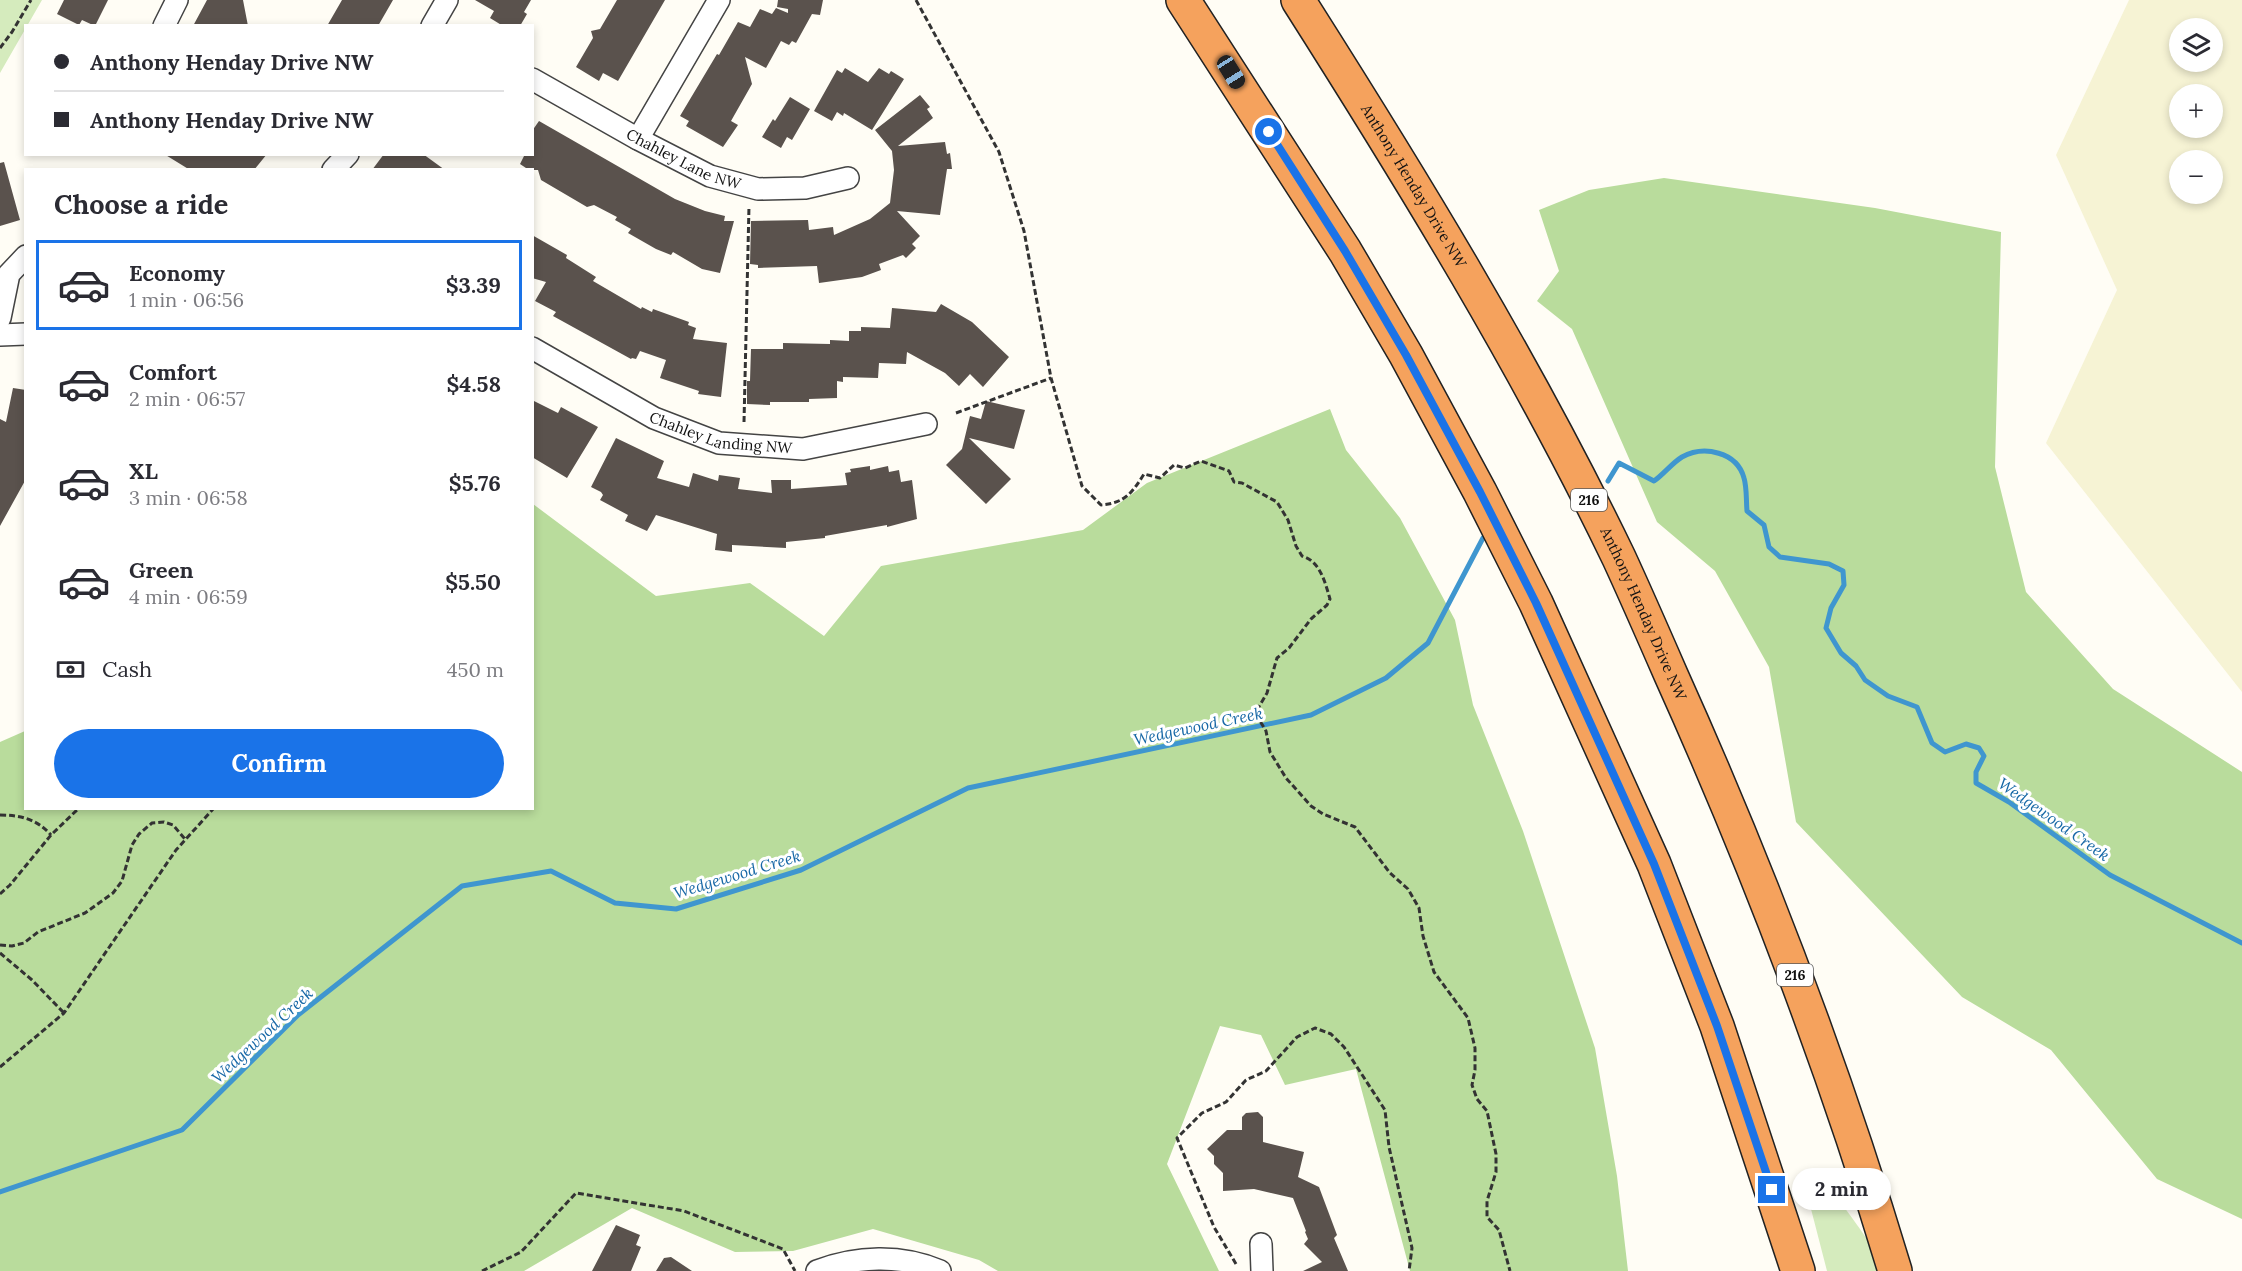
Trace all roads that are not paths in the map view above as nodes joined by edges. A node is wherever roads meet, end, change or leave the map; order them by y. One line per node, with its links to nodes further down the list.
1 (177, 0): 6 (street)
2 (447, 0): 7 (street)
3 (719, 0): 9 (street)
4 (1183, 0): 21 (highway)
5 (1298, 0): 22 (highway, Anthony Henday Drive NW / 216)
6 (165, 24)
7 (435, 24)
8 (534, 80): 9 (street, Chahley Lane NW)
9 (638, 139): 10 (street, Chahley Lane NW)
10 (848, 178)
11 (24, 258): 12 (street)
12 (0, 318)
13 (0, 334): 14 (street)
14 (24, 334)
15 (534, 349): 16 (street, Chahley Landing NW)
16 (926, 424)
17 (1261, 1244): 20 (street)
18 (817, 1271): 19 (street)
19 (940, 1271)
20 (1262, 1271)
21 (1798, 1271)
22 (1895, 1271)

